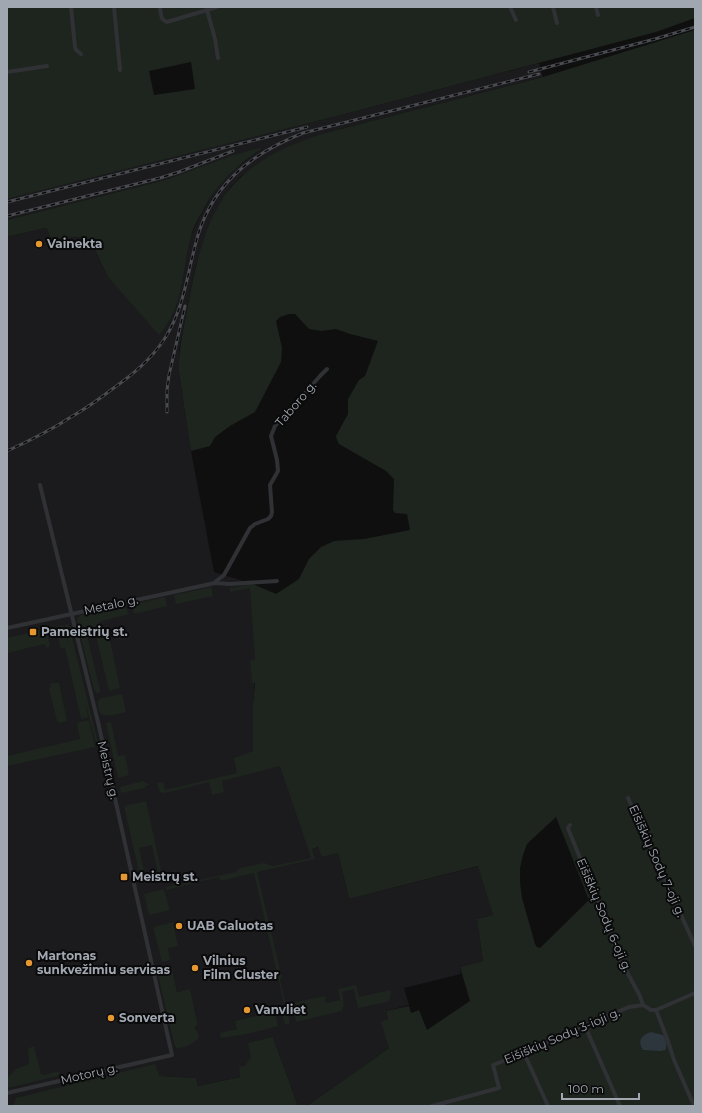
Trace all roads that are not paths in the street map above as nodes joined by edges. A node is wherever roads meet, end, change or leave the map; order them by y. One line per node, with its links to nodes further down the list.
1 (71, 7): 12 (street)
2 (114, 7): 15 (street)
3 (160, 7): 8 (street)
4 (217, 7): 8 (street)
5 (510, 7): 10 (street)
6 (553, 7): 11 (street)
7 (596, 7): 9 (street)
8 (207, 10): 13 (street)
9 (598, 15)
10 (516, 20)
11 (557, 23)
12 (80, 54)
13 (218, 58)
14 (47, 66): 16 (street)
15 (120, 70)
16 (7, 72)
17 (327, 369): 20 (street, Taboro g.)
18 (40, 486): 21 (street, Meistrų g.)
19 (277, 581): 20 (street, Metalo g.)
20 (215, 583): 21 (street, Metalo g.)
21 (72, 614): 22 (street, Metalo g.); 31 (street, Meistrų g.)
22 (7, 628)
23 (628, 798): 25 (street, Eišiškių Sodų 7-oji g.)
24 (570, 825): 27 (street, Eišiškių Sodų 6-oji g.)
25 (695, 946)
26 (695, 993): 28 (street)
27 (643, 1005): 28 (street); 29 (street, Eišiškių Sodų 3-ioji g.)
28 (656, 1010): 36 (street)
29 (585, 1026): 30 (street, Eišiškių Sodų 3-ioji g.); 35 (street)
30 (524, 1053): 33 (street, Eišiškių Sodų 3-ioji g.); 34 (street)
31 (172, 1055): 32 (street, Motorų g.)
32 (7, 1093)
33 (432, 1106)
34 (548, 1106)
35 (620, 1106)
36 (694, 1106)

